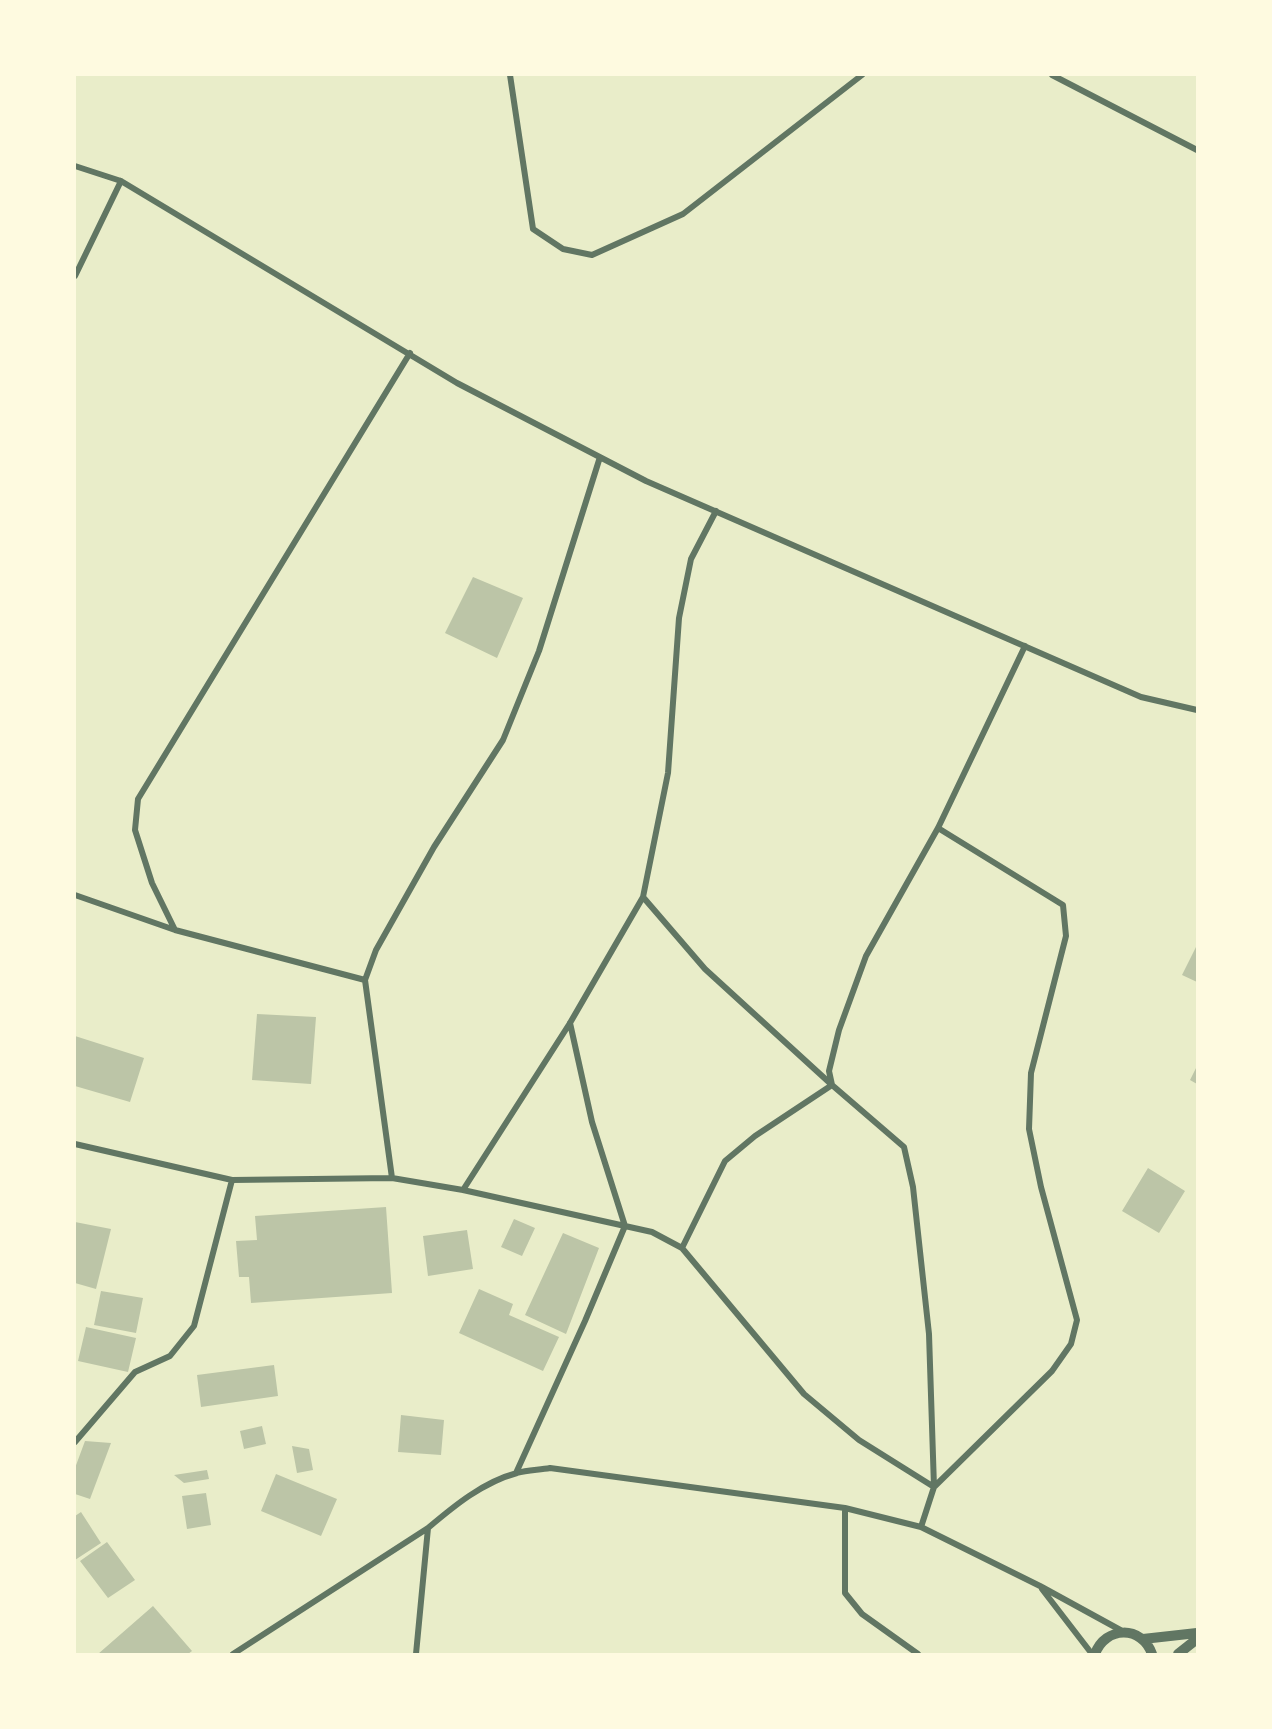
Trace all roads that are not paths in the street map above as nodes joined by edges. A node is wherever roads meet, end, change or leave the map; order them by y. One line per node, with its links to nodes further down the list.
1 (510, 75): 2 (street)
2 (862, 75)
3 (1053, 75): 4 (street)
4 (1197, 150)
5 (75, 166): 6 (street)
6 (121, 181): 7 (street); 8 (street)
7 (75, 276)
8 (410, 353): 9 (street); 16 (street)
9 (600, 457): 10 (street); 17 (street)
10 (717, 511): 11 (street); 15 (street)
11 (1025, 646): 12 (street); 13 (street)
12 (1197, 710)
13 (938, 828): 19 (street); 28 (street)
14 (75, 895): 16 (street)
15 (643, 897): 18 (street); 19 (street)
16 (175, 930): 17 (street)
17 (365, 980): 21 (street)
18 (570, 1023): 23 (street); 24 (street)
19 (832, 1085): 25 (street); 28 (street)
20 (75, 1144): 22 (street)
21 (392, 1178): 22 (street); 23 (street)
22 (232, 1180): 26 (street)
23 (463, 1190): 24 (street)
24 (625, 1226): 25 (street); 27 (street)
25 (682, 1248): 28 (street)
26 (75, 1442)
27 (516, 1473): 29 (street); 31 (street)
28 (934, 1487): 30 (street)
29 (845, 1508): 30 (street); 39 (street)
30 (921, 1527): 32 (street)
31 (428, 1528): 37 (street); 38 (street)
32 (1040, 1586): 33 (street); 40 (street)
33 (1124, 1632): 35 (street); 40 (street)
34 (1197, 1633): 35 (street)
35 (1143, 1639): 41 (street)
36 (1197, 1639): 42 (street)
37 (233, 1654)
38 (416, 1654)
39 (918, 1654)
40 (1094, 1654)
41 (1152, 1654)
42 (1179, 1654)

